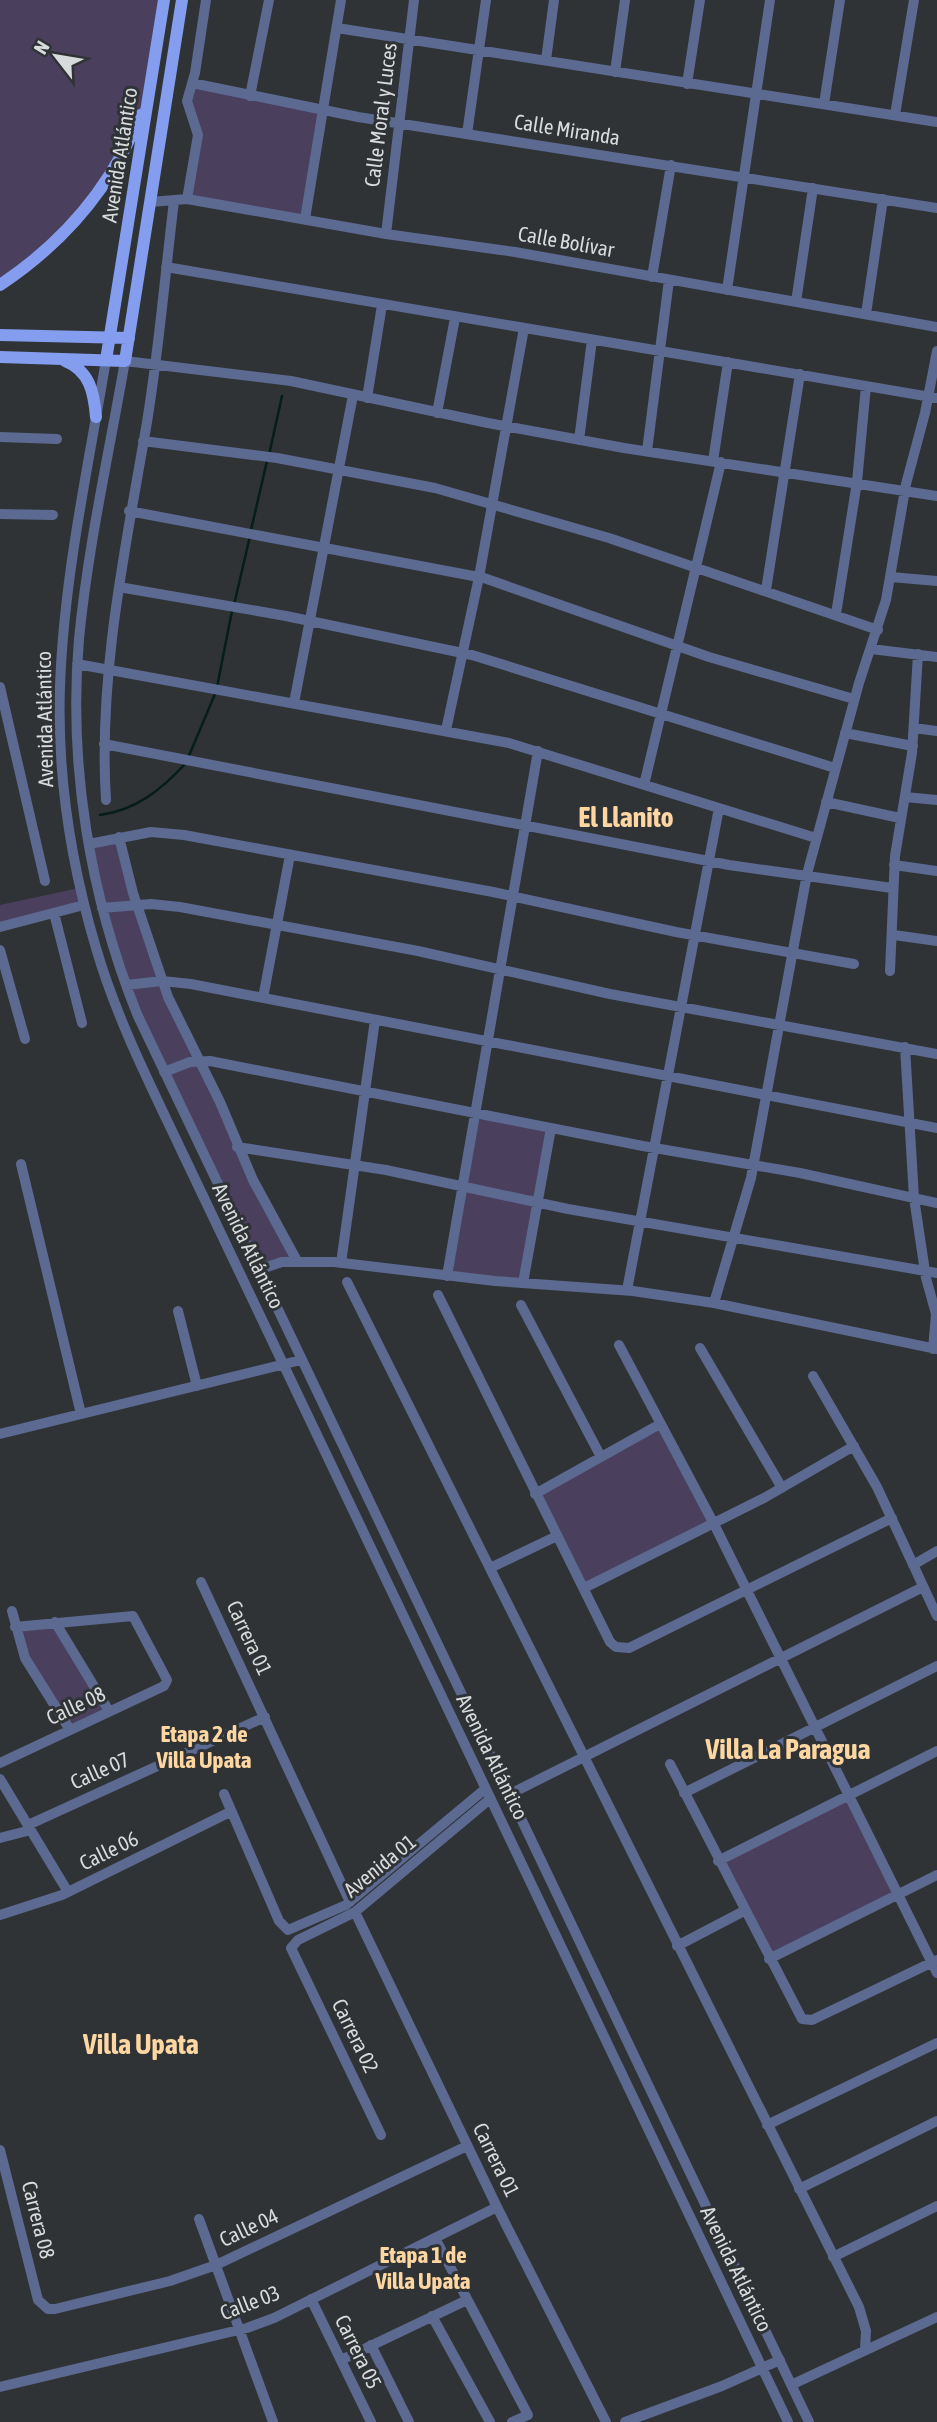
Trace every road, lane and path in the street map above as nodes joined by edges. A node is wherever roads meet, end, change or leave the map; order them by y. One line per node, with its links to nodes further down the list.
1 (164, 0): 19 (main road, Avenida Atlántico)
2 (182, 0): 36 (main road, Avenida Atlántico)
3 (206, 0): 20 (street)
4 (269, 0): 23 (street)
5 (341, 0): 14 (street)
6 (414, 0): 15 (street, Calle Moral y Luces)
7 (486, 0): 16 (street)
8 (554, 0): 17 (street)
9 (625, 0): 18 (street)
10 (700, 0): 21 (street)
11 (770, 0): 22 (street)
12 (840, 0): 24 (street)
13 (914, 0): 26 (street)
14 (337, 28): 15 (street); 25 (street)
15 (410, 39): 16 (street); 28 (street, Calle Moral y Luces)
16 (479, 49): 17 (street); 29 (street)
17 (546, 60): 18 (street)
18 (615, 72): 21 (street)
19 (151, 82): 43 (main road); 52 (main road, Avenida Atlántico)
20 (192, 83): 23 (street, Calle Miranda); 33 (street)
21 (687, 84): 22 (street)
22 (754, 94): 24 (street); 31 (street)
23 (250, 96): 25 (street, Calle Miranda)
24 (824, 104): 26 (street)
25 (324, 110): 28 (street, Calle Miranda); 38 (street)
26 (895, 115): 27 (street)
27 (937, 122)
28 (399, 123): 29 (street, Calle Miranda); 39 (street, Calle Moral y Luces)
29 (467, 134): 30 (street, Calle Miranda)
30 (671, 165): 31 (street, Calle Miranda); 41 (street)
31 (742, 176): 32 (street, Calle Miranda); 44 (street)
32 (813, 188): 34 (street, Calle Miranda); 45 (street)
33 (187, 199): 35 (street, Calle Bolívar); 38 (street, Calle Bolívar)
34 (883, 199): 37 (street, Calle Miranda); 47 (street)
35 (174, 201): 36 (street, Calle Bolívar); 40 (street)
36 (150, 202): 53 (main road, Avenida Atlántico)
37 (937, 208)
38 (305, 219): 39 (street, Calle Bolívar)
39 (386, 234): 41 (street, Calle Bolívar)
40 (166, 267): 46 (street); 62 (street)
41 (652, 277): 42 (street, Calle Bolívar)
42 (669, 281): 44 (street, Calle Bolívar); 55 (street)
43 (0, 285)
44 (727, 290): 45 (street, Calle Bolívar)
45 (796, 302): 47 (street, Calle Bolívar)
46 (382, 305): 48 (street); 66 (street)
47 (866, 314): 49 (street, Calle Bolívar)
48 (455, 318): 50 (street); 68 (street)
49 (937, 327)
50 (524, 328): 54 (street); 70 (street)
51 (0, 335): 52 (main road)
52 (110, 336): 53 (main road); 59 (main road, Avenida Atlántico)
53 (129, 338): 60 (main road, Avenida Atlántico)
54 (592, 340): 55 (street); 73 (street)
55 (661, 350): 61 (street); 75 (street)
56 (937, 351): 67 (street)
57 (0, 357): 58 (main road)
58 (58, 358): 59 (main road); 69 (main road)
59 (106, 360): 60 (main road); 69 (street, Avenida Atlántico)
60 (125, 361): 62 (street); 101 (street, Avenida Atlántico)
61 (728, 362): 63 (street); 76 (street)
62 (156, 363): 65 (street); 74 (street)
63 (800, 374): 64 (street); 78 (street)
64 (866, 386): 67 (street); 79 (street)
65 (353, 394): 66 (street); 77 (street)
66 (367, 397): 68 (street)
67 (933, 397): 80 (street)
68 (437, 413): 70 (street)
69 (96, 417): 134 (street, Avenida Atlántico)
70 (506, 427): 73 (street); 82 (street)
71 (0, 437): 72 (street)
72 (57, 439)
73 (579, 440): 75 (street)
74 (143, 441): 77 (street); 83 (street)
75 (647, 451): 76 (street)
76 (717, 461): 78 (street); 87 (street)
77 (339, 469): 82 (street); 86 (street)
78 (787, 472): 79 (street); 92 (street)
79 (857, 482): 80 (street); 93 (street)
80 (905, 491): 81 (street); 89 (street)
81 (937, 496)
82 (493, 504): 87 (street); 88 (street)
83 (129, 511): 86 (street); 91 (street)
84 (0, 514): 85 (street)
85 (53, 515)
86 (324, 547): 88 (street); 94 (street)
87 (698, 568): 92 (street); 96 (street)
88 (479, 577): 96 (street); 98 (street)
89 (891, 577): 90 (street); 95 (street)
90 (937, 581)
91 (119, 587): 94 (street); 102 (street)
92 (766, 590): 93 (street)
93 (836, 614): 95 (street)
94 (310, 621): 98 (street); 105 (street)
95 (878, 630): 97 (street)
96 (677, 646): 104 (street); 106 (street)
97 (871, 649): 99 (street); 104 (street)
98 (464, 653): 106 (street); 108 (street)
99 (918, 654): 100 (street); 107 (street)
100 (937, 657)
101 (78, 664): 102 (street); 125 (street, Avenida Atlántico)
102 (110, 668): 105 (street); 111 (street)
103 (0, 687): 131 (street)
104 (854, 699): 110 (street)
105 (294, 703): 108 (street)
106 (662, 715): 114 (street); 115 (street)
107 (914, 728): 109 (street); 112 (street)
108 (446, 730): 113 (street)
109 (937, 731)
110 (845, 733): 112 (street); 114 (street)
111 (104, 744): 117 (street); 122 (street)
112 (913, 746): 116 (street)
113 (538, 751): 115 (street); 122 (street)
114 (835, 768): 119 (street)
115 (644, 785): 120 (street)
116 (905, 797): 118 (street); 121 (street)
117 (106, 800)
118 (937, 800)
119 (826, 802): 121 (street); 124 (street)
120 (719, 808): 124 (street); 127 (street)
121 (900, 818): 128 (street)
122 (525, 824): 127 (street); 133 (street)
123 (120, 837): 125 (street); 126 (street); 135 (street)
124 (816, 838): 130 (street)
125 (89, 844): 136 (street, Avenida Atlántico)
126 (290, 855): 133 (street); 138 (street)
127 (708, 861): 130 (street); 140 (street)
128 (894, 865): 129 (street); 132 (street)
129 (937, 871)
130 (806, 877): 132 (street); 144 (street)
131 (45, 881)
132 (892, 888): 141 (street)
133 (513, 896): 140 (street); 146 (street)
134 (84, 905): 137 (street); 196 (street, Avenida Atlántico)
135 (137, 905): 136 (street); 138 (street); 148 (street)
136 (102, 908): 149 (street, Avenida Atlántico)
137 (54, 913): 139 (street); 153 (street)
138 (276, 926): 146 (street); 150 (street)
139 (0, 927)
140 (694, 935): 144 (street); 151 (street)
141 (894, 935): 142 (street); 147 (street)
142 (937, 941)
143 (0, 950): 155 (street)
144 (793, 954): 145 (street); 154 (street)
145 (854, 964)
146 (499, 969): 151 (street); 156 (street)
147 (890, 971)
148 (162, 981): 149 (street); 150 (street); 159 (street)
149 (126, 985): 160 (street, Avenida Atlántico)
150 (263, 998): 152 (street)
151 (681, 1006): 154 (street); 161 (street)
152 (375, 1020): 156 (street); 162 (street)
153 (82, 1023)
154 (781, 1024): 157 (street); 163 (street)
155 (25, 1039)
156 (488, 1042): 161 (street); 164 (street)
157 (905, 1047): 158 (street); 165 (street)
158 (937, 1054)
159 (200, 1061): 160 (street); 162 (street); 168 (street)
160 (164, 1072): 181 (street, Avenida Atlántico)
161 (667, 1078): 163 (street); 169 (street)
162 (364, 1091): 164 (street); 171 (street)
163 (766, 1096): 165 (street); 172 (street)
164 (475, 1113): 166 (street); 173 (street)
165 (909, 1122): 167 (street); 174 (street)
166 (551, 1128): 169 (street); 175 (street)
167 (937, 1128)
168 (237, 1147): 171 (street); 179 (street)
169 (654, 1148): 172 (street); 177 (street)
170 (20, 1164): 199 (street)
171 (353, 1165): 173 (street); 180 (street)
172 (754, 1165): 174 (street); 178 (street)
173 (463, 1185): 175 (street); 184 (street)
174 (914, 1198): 176 (street); 182 (street)
175 (536, 1202): 177 (street); 186 (street)
176 (937, 1203)
177 (639, 1220): 178 (street); 187 (street)
178 (733, 1236): 182 (street); 189 (street)
179 (297, 1261): 180 (street); 181 (street)
180 (341, 1263): 184 (street)
181 (258, 1270): 195 (street, Avenida Atlántico)
182 (925, 1270): 183 (street); 194 (street)
183 (937, 1273)
184 (447, 1276): 186 (street)
185 (347, 1282): 211 (street)
186 (523, 1283): 187 (street)
187 (627, 1290): 189 (street)
188 (438, 1295): 205 (street)
189 (714, 1303): 194 (street)
190 (521, 1305): 203 (street)
191 (178, 1311): 198 (street)
192 (619, 1345): 200 (street)
193 (700, 1348): 204 (street)
194 (935, 1349)
195 (301, 1360): 196 (street); 234 (street, Avenida Atlántico)
196 (284, 1366): 198 (street); 231 (street, Avenida Atlántico)
197 (813, 1376): 202 (street)
198 (197, 1387): 199 (street)
199 (81, 1414): 201 (street)
200 (660, 1424): 203 (street); 207 (street)
201 (0, 1434)
202 (854, 1447): 204 (street); 206 (street)
203 (601, 1457): 205 (street)
204 (782, 1488): 207 (street)
205 (535, 1494): 208 (street)
206 (892, 1518): 210 (street); 215 (street)
207 (714, 1524): 214 (street); 215 (street)
208 (557, 1536): 211 (street); 214 (street)
209 (937, 1551): 210 (street)
210 (913, 1566): 213 (street)
211 (490, 1568): 227 (street)
212 (201, 1582): 223 (street, Carrera 01)
213 (923, 1587): 217 (street); 220 (street)
214 (584, 1588): 215 (street)
215 (747, 1591): 220 (street)
216 (12, 1611): 219 (street)
217 (937, 1616)
218 (55, 1622): 219 (street); 222 (street); 222 (street, Calle 08)
219 (15, 1627): 225 (street)
220 (780, 1659): 224 (street); 227 (street)
221 (937, 1666): 224 (street)
222 (109, 1712): 225 (street, Calle 08)
223 (265, 1717): 238 (street, Calle 07); 244 (street, Carrera 01)
224 (815, 1729): 232 (street); 235 (street)
225 (70, 1730): 228 (street, Calle 08)
226 (937, 1751): 235 (street)
227 (583, 1757): 234 (street); 247 (street)
228 (0, 1763)
229 (670, 1764): 232 (street)
230 (0, 1779): 238 (street)
231 (485, 1789): 236 (street, Avenida Atlántico); 244 (street, Avenida 01)
232 (684, 1793): 240 (street)
233 (224, 1794): 237 (street)
234 (508, 1795): 274 (street, Avenida Atlántico)
235 (848, 1795): 240 (street); 243 (street)
236 (490, 1799): 244 (street, Avenida 01); 275 (street, Avenida Atlántico)
237 (230, 1812): 242 (street, Calle 06); 244 (street, Avenida 01)
238 (29, 1828): 239 (street, Calle 07); 242 (street)
239 (0, 1838)
240 (718, 1861): 245 (street)
241 (937, 1875): 243 (street)
242 (68, 1892): 246 (street, Calle 06)
243 (898, 1894): 249 (street); 250 (street)
244 (353, 1907): 248 (street, Avenida 01); 256 (street, Carrera 01)
245 (744, 1911): 247 (street); 249 (street)
246 (0, 1915)
247 (677, 1947): 254 (street)
248 (293, 1954): 255 (street, Carrera 02)
249 (769, 1959): 250 (street)
250 (934, 1961): 251 (street)
251 (937, 1973)
252 (937, 2043): 254 (street)
253 (937, 2121): 258 (street)
254 (767, 2125): 258 (street)
255 (382, 2135)
256 (467, 2146): 260 (street, Carrera 01); 264 (street, Calle 04)
257 (0, 2150): 266 (street, Carrera 08)
258 (799, 2189): 263 (street)
259 (937, 2206): 263 (street)
260 (497, 2207): 262 (street, Calle 03); 283 (street, Carrera 01)
261 (199, 2219): 264 (street)
262 (435, 2238): 265 (street, Calle 03); 267 (street)
263 (833, 2257): 272 (street)
264 (216, 2265): 266 (street, Calle 04); 270 (street)
265 (311, 2299): 270 (street, Calle 03); 273 (street, Carrera 05)
266 (38, 2300)
267 (467, 2300): 268 (street); 282 (street)
268 (432, 2316): 271 (street); 281 (street)
269 (937, 2317): 272 (street)
270 (242, 2329): 277 (street, Calle 03); 278 (street)
271 (371, 2346): 273 (street); 280 (street)
272 (866, 2348): 276 (street)
273 (341, 2360): 279 (street, Carrera 05)
274 (780, 2360): 275 (street); 276 (street, Avenida Atlántico)
275 (762, 2367): 284 (street); 285 (street, Avenida Atlántico)
276 (791, 2385): 286 (street, Avenida Atlántico)
277 (0, 2387)
278 (273, 2422)
279 (371, 2422)
280 (409, 2422)
281 (490, 2422)
282 (512, 2422)
283 (606, 2422)
284 (625, 2422)
285 (788, 2422)
286 (809, 2422)

